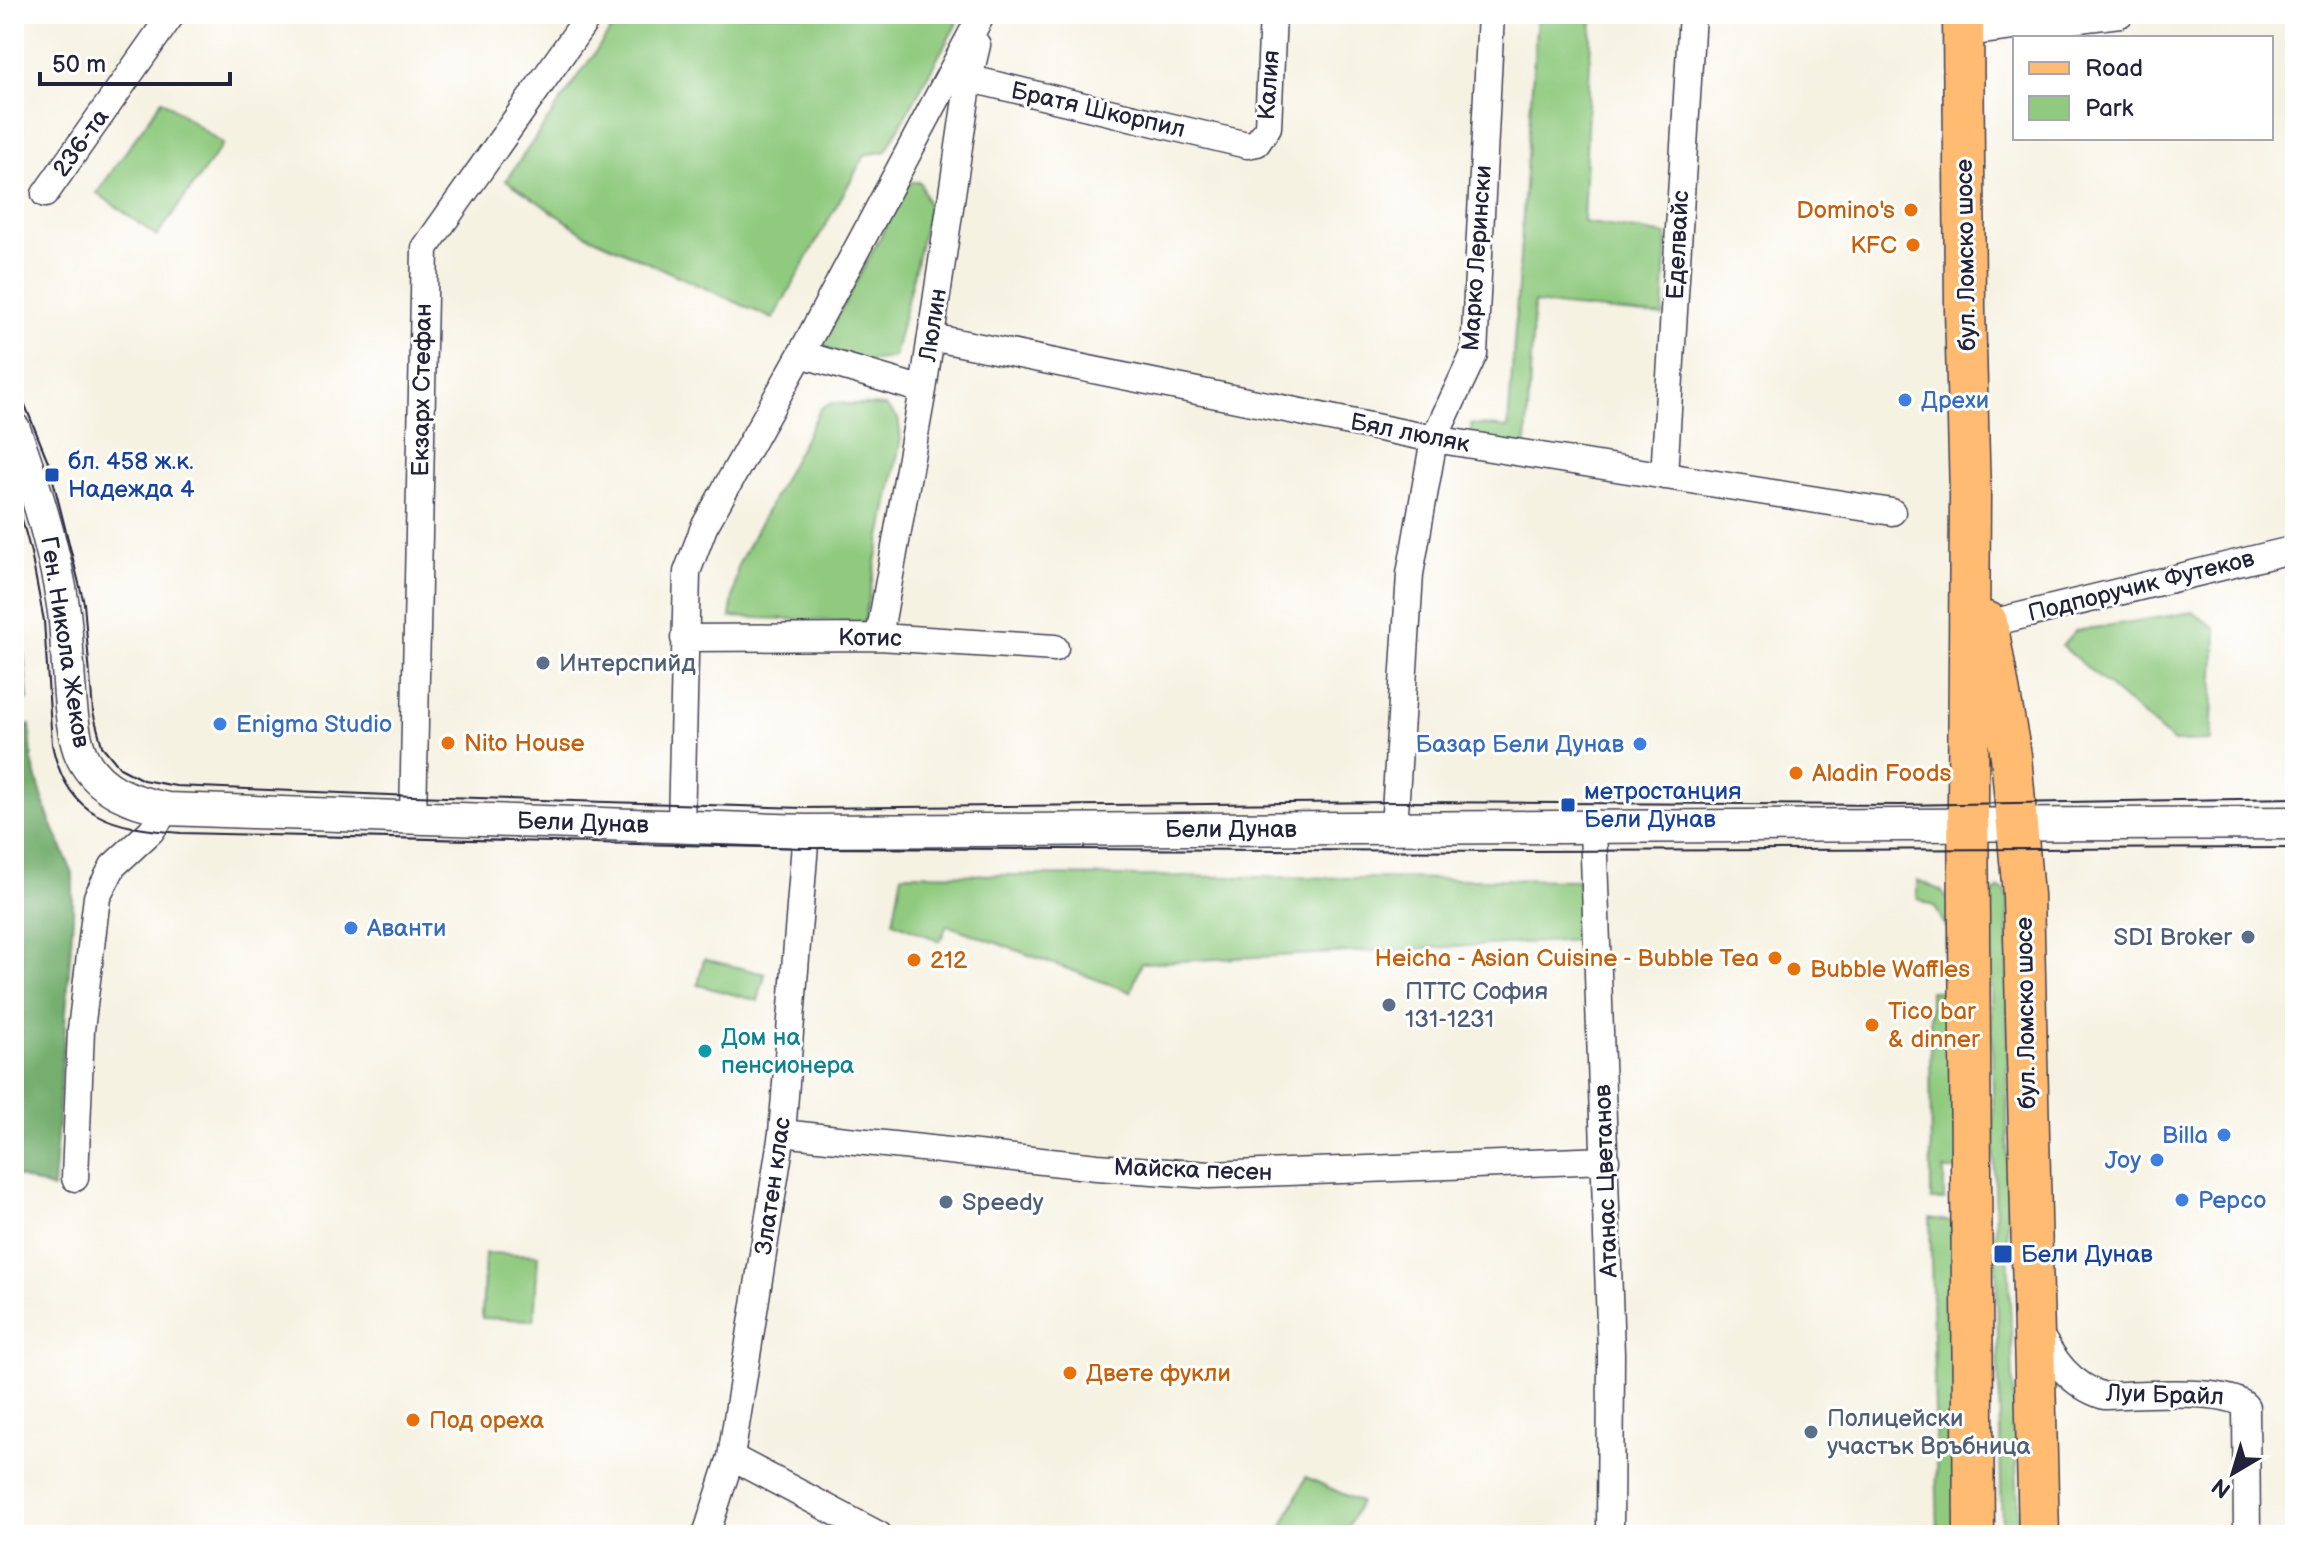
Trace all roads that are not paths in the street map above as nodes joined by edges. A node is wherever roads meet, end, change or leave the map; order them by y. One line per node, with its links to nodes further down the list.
1 (172, 14): 11 (street, 236-та)
2 (590, 14): 26 (street, Екзарх Стефан)
3 (983, 14): 9 (street)
4 (1273, 14): 10 (street, Калия)
5 (1491, 14): 16 (street, Марко Лерински)
6 (1692, 14): 17 (street, Еделвайс)
7 (2120, 14): 8 (street)
8 (1964, 24): 18 (main road, бул. Ломско шосе)
9 (959, 77): 10 (street, Братя Шкорпил); 12 (street, Люлин); 13 (street)
10 (1247, 145)
11 (45, 194)
12 (931, 337): 14 (street, Люлин); 16 (street, Бял люляк)
13 (801, 354): 14 (street); 23 (street)
14 (923, 390): 22 (street, Люлин)
15 (14, 429): 25 (street, Ген. Никола Жеков)
16 (1434, 439): 17 (street, Бял люляк); 32 (street, Марко Лерински)
17 (1664, 476): 19 (street, Бял люляк)
18 (1970, 495): 21 (main road, бул. Ломско шосе); 28 (main road, бул. Ломско шосе)
19 (1892, 512)
20 (2295, 549): 21 (street, Подпоручик Футеков)
21 (1987, 624): 29 (main road, бул. Ломско шосе)
22 (879, 637): 23 (street, Котис); 24 (street, Котис)
23 (684, 638): 30 (street)
24 (1055, 648)
25 (167, 809): 26 (street, Бели Дунав); 36 (street)
26 (413, 818): 30 (street, Бели Дунав)
27 (2295, 823): 29 (street, Бели Дунав)
28 (1968, 825): 29 (street, Бели Дунав); 31 (street, Бели Дунав); 42 (main road, бул. Ломско шосе)
29 (2018, 825): 37 (main road, бул. Ломско шосе)
30 (681, 826): 33 (street, Бели Дунав)
31 (1593, 827): 32 (street, Бели Дунав); 35 (street, Атанас Цветанов)
32 (1394, 828): 33 (street, Бели Дунав)
33 (806, 831): 34 (street, Златен клас)
34 (782, 1133): 35 (street, Майска песен); 38 (street, Златен клас)
35 (1606, 1160): 41 (street, Атанас Цветанов)
36 (75, 1178)
37 (2034, 1324): 43 (main road, бул. Ломско шосе); 44 (street, Луи Брайл)
38 (731, 1457): 39 (street, Златен клас); 40 (street)
39 (706, 1535)
40 (879, 1535)
41 (1610, 1535)
42 (1974, 1535)
43 (2039, 1535)
44 (2247, 1535)

